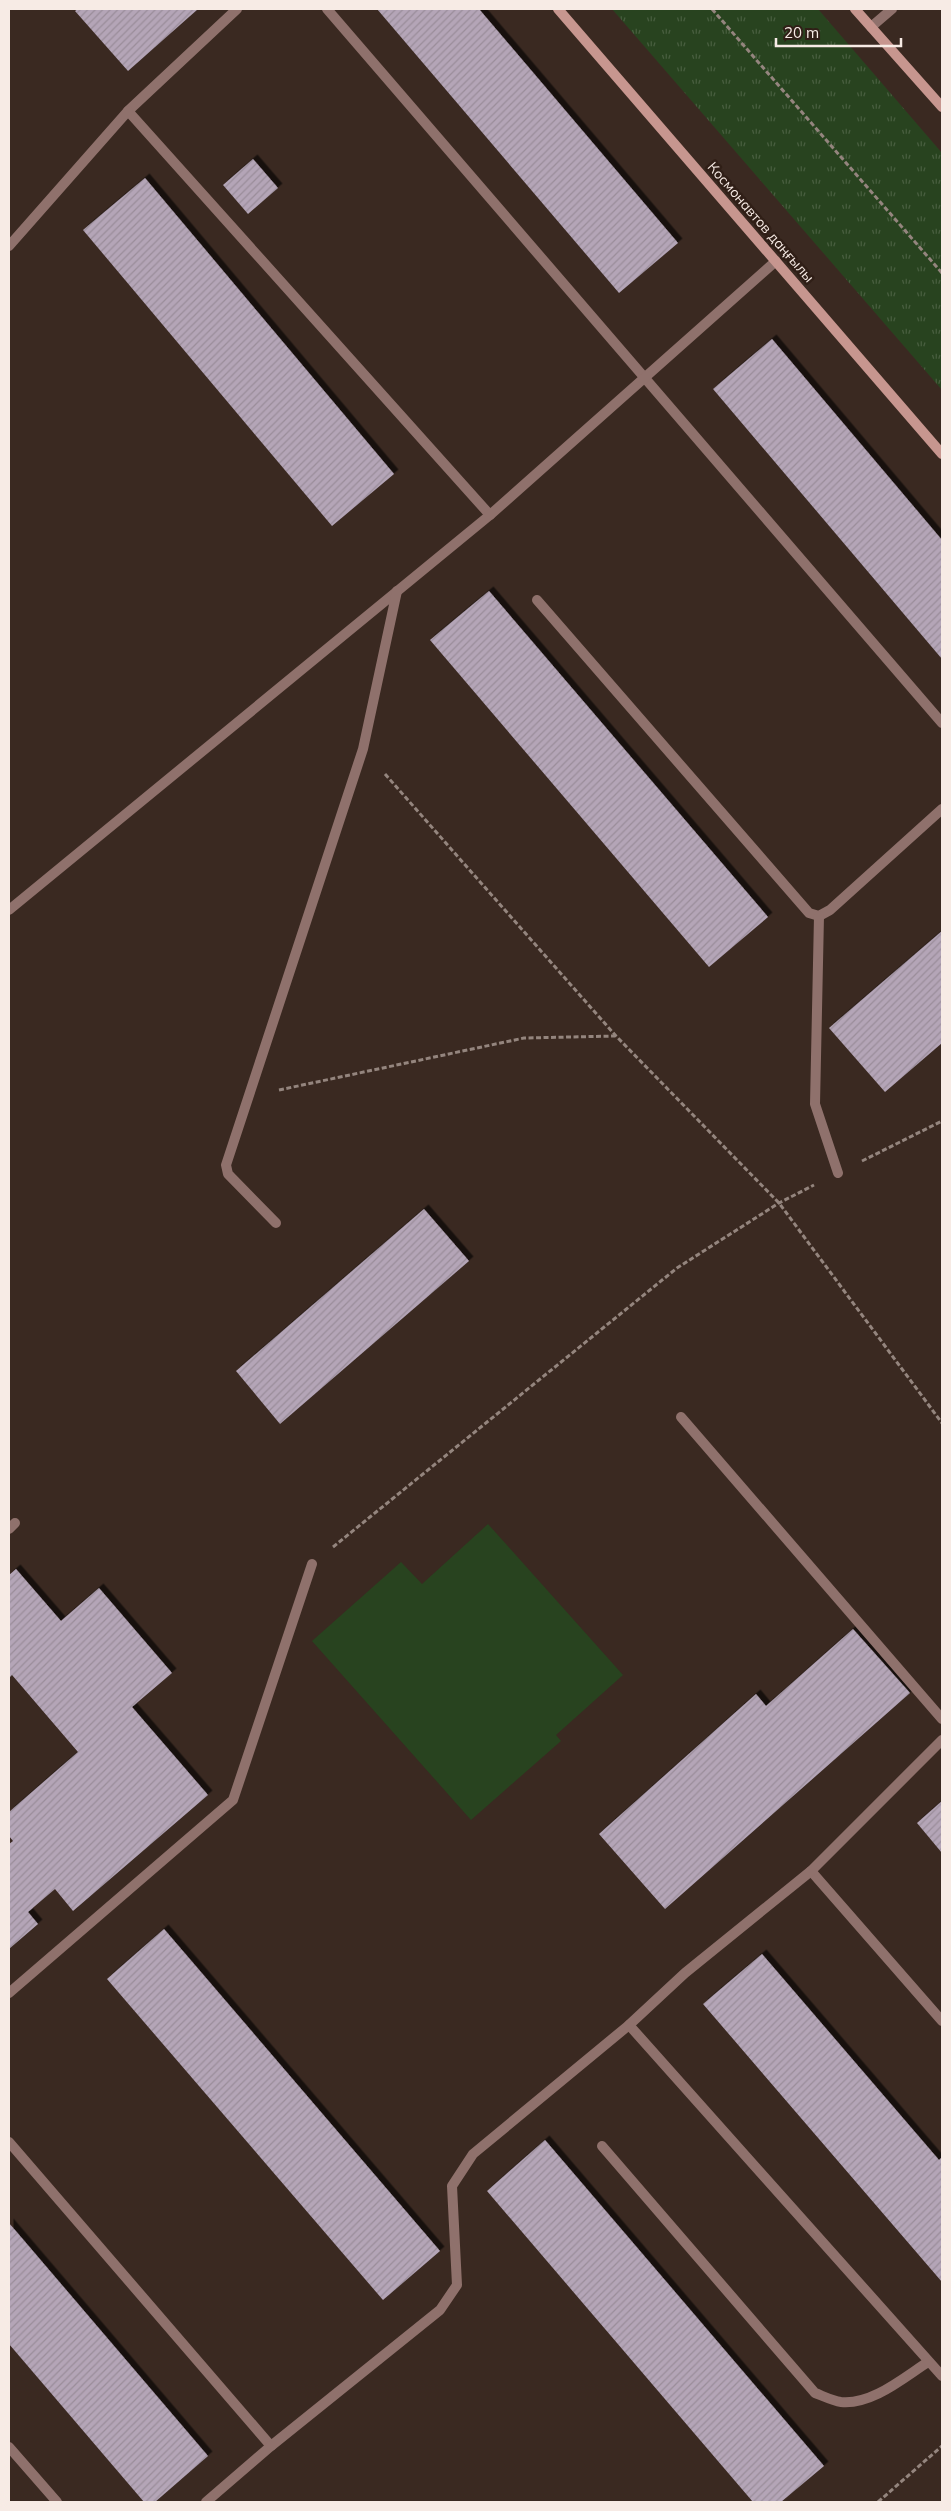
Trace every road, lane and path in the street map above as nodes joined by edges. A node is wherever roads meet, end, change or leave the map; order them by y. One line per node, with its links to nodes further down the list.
1 (237, 9): 9 (street)
2 (327, 9): 13 (street)
3 (558, 9): 11 (street, Космонавтов даңғылы)
4 (712, 9): 12 (path)
5 (855, 9): 7 (street)
6 (892, 9): 7 (street)
7 (871, 27): 8 (street)
8 (942, 108)
9 (128, 111): 10 (street); 15 (street)
10 (9, 246)
11 (776, 261): 13 (street); 14 (street, Космонавтов даңғылы)
12 (942, 273)
13 (644, 378): 15 (street); 18 (street)
14 (942, 454)
15 (490, 515): 16 (street)
16 (397, 591): 19 (street); 21 (street)
17 (537, 600): 22 (street)
18 (942, 723)
19 (363, 749): 23 (path); 24 (street)
20 (942, 809): 22 (street)
21 (9, 910)
22 (819, 916): 26 (street)
23 (616, 1036): 24 (path); 27 (path)
24 (249, 1096): 28 (street)
25 (942, 1121): 26 (path)
26 (838, 1173): 27 (path)
27 (779, 1203): 30 (path); 31 (path)
28 (276, 1223)
29 (681, 1417): 32 (street)
30 (942, 1423)
31 (312, 1564): 35 (street)
32 (942, 1719)
33 (942, 1740): 34 (street)
34 (811, 1871): 36 (street); 37 (street)
35 (9, 1993)
36 (942, 2021)
37 (629, 2025): 40 (street); 42 (street)
38 (9, 2142): 42 (street)
39 (602, 2146): 40 (street)
40 (928, 2362): 41 (street)
41 (942, 2376)
42 (271, 2446): 46 (street)
43 (942, 2446): 47 (path)
44 (9, 2448): 45 (street)
45 (57, 2502)
46 (206, 2502)
47 (878, 2502)

